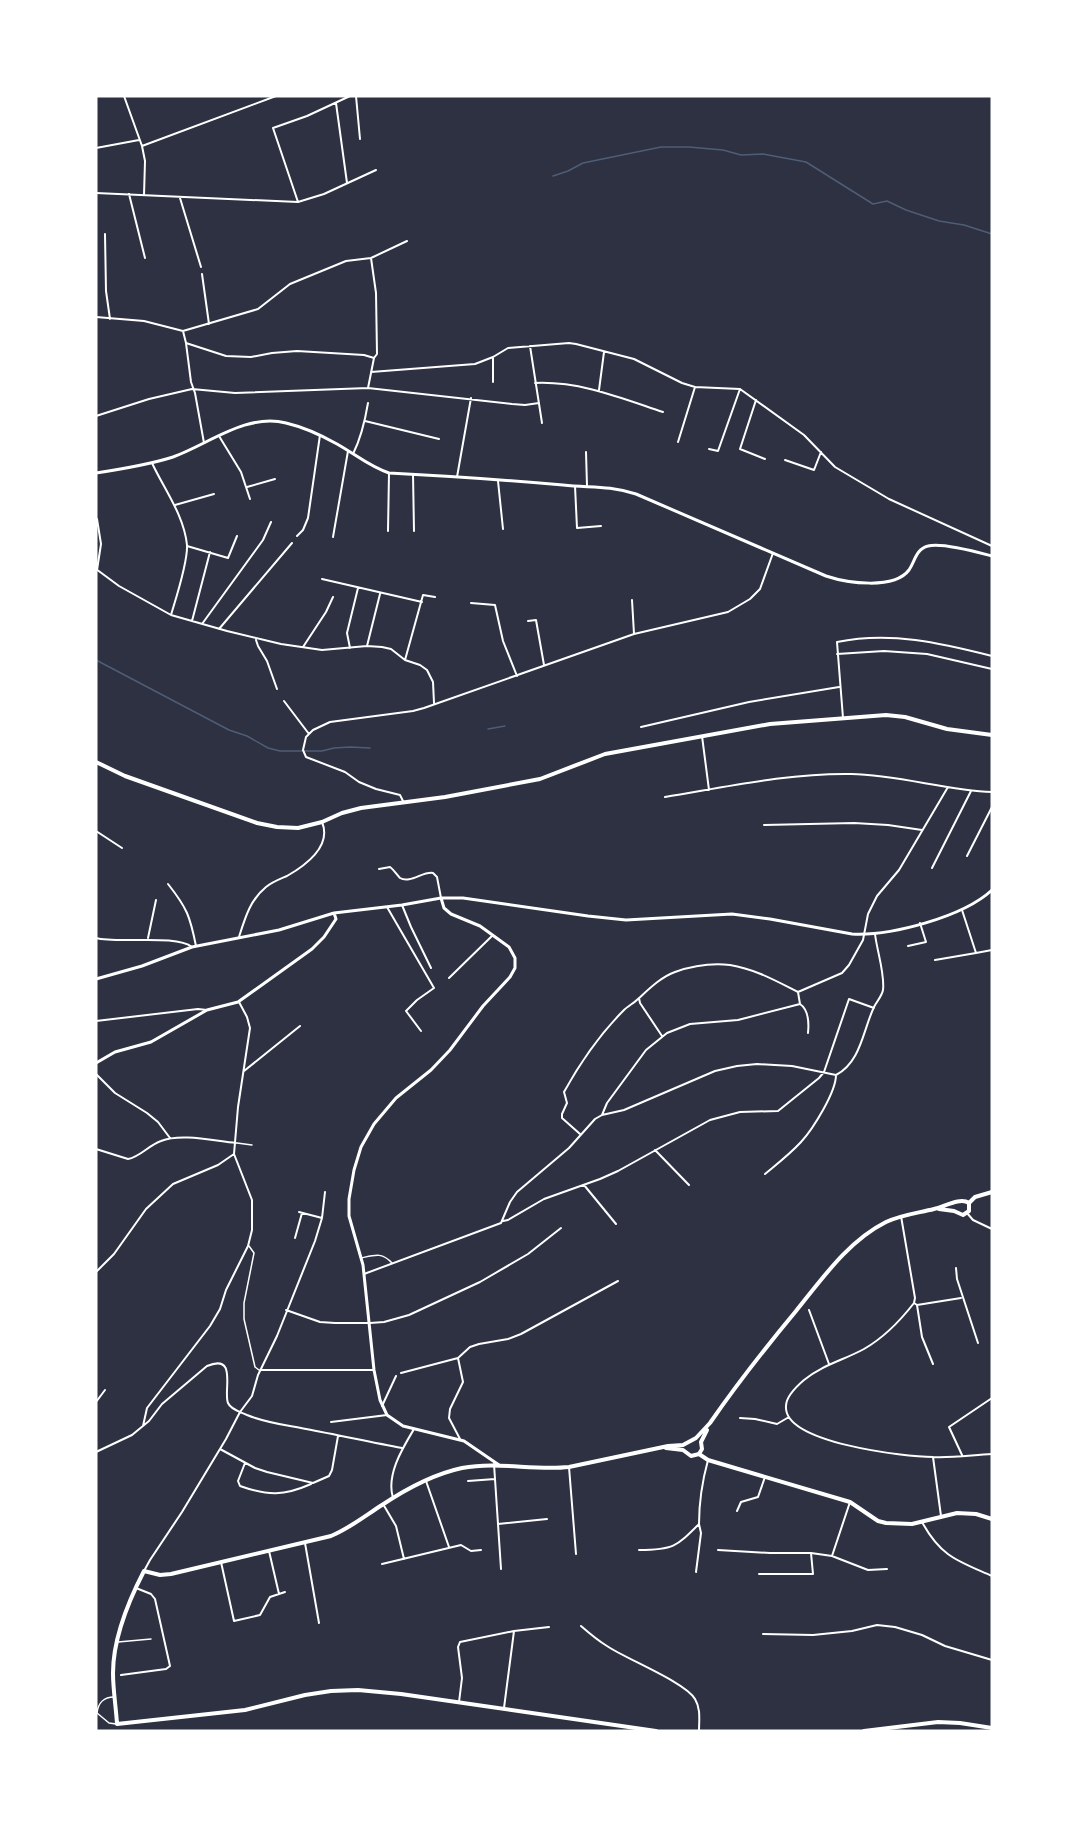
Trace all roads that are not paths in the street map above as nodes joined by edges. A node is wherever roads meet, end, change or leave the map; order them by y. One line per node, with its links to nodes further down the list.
1 (124, 96): 7 (street)
2 (276, 96): 8 (street)
3 (350, 96): 5 (street)
4 (356, 96): 6 (street)
5 (336, 103): 11 (street); 16 (street)
6 (360, 139)
7 (139, 140): 8 (street); 9 (street)
8 (142, 146): 14 (street)
9 (96, 147)
10 (376, 170): 11 (street)
11 (347, 183): 16 (street)
12 (96, 193): 13 (street)
13 (129, 194): 14 (street); 19 (street)
14 (144, 195): 15 (street)
15 (180, 197): 16 (street); 21 (street)
16 (298, 202)
17 (105, 234): 24 (street)
18 (407, 241): 20 (street)
19 (145, 258)
20 (371, 258): 25 (street); 31 (street)
21 (201, 267)
22 (202, 274): 25 (street)
23 (96, 317): 24 (street)
24 (110, 319): 26 (street)
25 (209, 324): 26 (street)
26 (183, 332): 27 (street)
27 (186, 343): 31 (street); 37 (street)
28 (530, 346): 29 (street); 30 (street); 34 (street)
29 (604, 352): 35 (street); 39 (street)
30 (493, 357): 32 (street); 33 (street)
31 (374, 358): 32 (street)
32 (371, 372): 36 (street)
33 (493, 382)
34 (535, 383): 39 (street); 43 (street)
35 (695, 387): 38 (street); 51 (street)
36 (368, 388): 37 (street); 40 (street)
37 (192, 389): 45 (street); 52 (street)
38 (740, 389): 41 (street); 53 (street)
39 (599, 390): 44 (street)
40 (471, 398): 43 (street); 64 (street)
41 (756, 400): 56 (street); 58 (street)
42 (368, 403): 46 (street)
43 (539, 403): 47 (street)
44 (663, 412)
45 (96, 416)
46 (365, 421): 50 (street); 57 (street)
47 (542, 423)
48 (320, 435): 49 (street); 54 (street); 80 (street)
49 (219, 436): 52 (street); 69 (street)
50 (439, 439)
51 (678, 442)
52 (204, 443): 60 (street)
53 (709, 449)
54 (348, 451): 57 (street); 81 (street)
55 (586, 452): 68 (street)
56 (821, 453): 59 (street); 84 (street)
57 (353, 454): 62 (street)
58 (765, 459)
59 (785, 460)
60 (152, 463): 61 (street); 72 (street)
61 (96, 473)
62 (389, 473): 63 (street); 77 (street)
63 (413, 474): 64 (street); 78 (street)
64 (457, 477): 66 (street)
65 (275, 479): 69 (street)
66 (498, 481): 67 (street); 76 (street)
67 (575, 486): 68 (street); 75 (street)
68 (587, 486): 86 (street)
69 (247, 487): 71 (street)
70 (214, 494): 72 (street)
71 (250, 499)
72 (175, 505): 83 (street)
73 (97, 519): 88 (street)
74 (271, 522): 100 (street)
75 (601, 526)
76 (503, 529)
77 (388, 531)
78 (414, 531)
79 (237, 536): 85 (street)
80 (297, 536)
81 (333, 537)
82 (292, 543): 101 (street)
83 (187, 546): 85 (street); 97 (street)
84 (992, 546)
85 (210, 552): 98 (street)
86 (773, 553): 87 (street); 102 (street)
87 (992, 555)
88 (97, 570): 97 (street)
89 (322, 579): 90 (street)
90 (358, 588): 91 (street); 106 (street)
91 (380, 593): 95 (street); 104 (street)
92 (333, 597): 105 (street)
93 (435, 597): 95 (street)
94 (632, 600): 102 (street)
95 (422, 602): 109 (street)
96 (471, 603): 112 (street)
97 (171, 615): 98 (street)
98 (192, 621): 100 (street)
99 (528, 621): 110 (street)
100 (202, 624): 101 (street)
101 (219, 629): 103 (street)
102 (634, 634): 110 (street)
103 (255, 638): 105 (street); 114 (street)
104 (367, 646): 106 (street); 109 (street)
105 (303, 647): 106 (street)
106 (350, 648)
107 (837, 654): 108 (street); 111 (street); 113 (street)
108 (992, 656)
109 (405, 660): 116 (street)
110 (544, 666): 112 (street)
111 (992, 669)
112 (517, 676): 116 (street)
113 (839, 687): 117 (street); 118 (street)
114 (277, 689)
115 (284, 700): 119 (street)
116 (434, 705): 119 (street)
117 (843, 718): 120 (main road); 121 (main road)
118 (641, 728)
119 (309, 734): 128 (street)
120 (992, 735)
121 (702, 736): 124 (street); 128 (main road)
122 (96, 762): 130 (main road)
123 (948, 787): 124 (street); 125 (street); 132 (street)
124 (709, 790): 127 (street)
125 (971, 791): 126 (street); 136 (street)
126 (992, 792)
127 (665, 797)
128 (403, 802): 130 (main road)
129 (992, 807): 135 (street)
130 (322, 822): 152 (street)
131 (764, 825): 132 (street)
132 (921, 830): 148 (street)
133 (96, 831): 134 (street)
134 (122, 848)
135 (967, 856)
136 (932, 868)
137 (379, 869): 140 (street)
138 (168, 884): 154 (street)
139 (992, 890): 144 (street)
140 (441, 898): 142 (street); 148 (street); 149 (street)
141 (156, 900): 151 (street)
142 (402, 905): 143 (street); 158 (street)
143 (387, 907): 145 (street); 169 (street)
144 (962, 910): 146 (street); 156 (street)
145 (334, 913): 152 (street); 163 (street)
146 (920, 924): 147 (street); 153 (street)
147 (875, 933): 148 (street); 165 (street)
148 (865, 934): 161 (street)
149 (493, 935): 159 (street); 203 (street)
150 (96, 938): 151 (street)
151 (148, 939): 154 (street)
152 (238, 939): 154 (street)
153 (909, 946)
154 (194, 947): 160 (street)
155 (992, 950): 156 (street)
156 (976, 953): 157 (street)
157 (935, 960)
158 (431, 968)
159 (449, 978)
160 (96, 979)
161 (798, 993): 162 (street); 164 (street)
162 (639, 998): 171 (street); 178 (street)
163 (238, 1002): 166 (street); 173 (street)
164 (800, 1004): 170 (street); 171 (street)
165 (874, 1008): 174 (street); 176 (street)
166 (207, 1010): 167 (street); 172 (street)
167 (96, 1021)
168 (300, 1026): 173 (street)
169 (421, 1031)
170 (808, 1033)
171 (662, 1036): 177 (street)
172 (96, 1063)
173 (244, 1071): 180 (street)
174 (824, 1072): 176 (street); 177 (street); 183 (street)
175 (96, 1074): 179 (street)
176 (836, 1075): 185 (street)
177 (602, 1115): 178 (street)
178 (581, 1135): 197 (street)
179 (170, 1138): 180 (street); 182 (street)
180 (236, 1143): 181 (street); 184 (street)
181 (252, 1145)
182 (96, 1149)
183 (655, 1150): 186 (street); 187 (street)
184 (234, 1154): 202 (street); 206 (street)
185 (765, 1174)
186 (584, 1185): 197 (street); 198 (street)
187 (688, 1185)
188 (325, 1192): 196 (street)
189 (992, 1192): 191 (main road)
190 (958, 1202): 191 (main road); 192 (main road); 193 (main road)
191 (969, 1203): 194 (main road)
192 (938, 1208): 193 (main road); 195 (main road)
193 (959, 1213): 194 (main road)
194 (967, 1213): 200 (street)
195 (901, 1216): 210 (street); 231 (main road)
196 (322, 1218): 201 (street); 211 (street)
197 (503, 1221): 204 (street)
198 (616, 1224)
199 (561, 1228): 213 (street)
200 (992, 1229)
201 (295, 1238)
202 (248, 1245): 218 (street); 232 (street)
203 (361, 1258): 204 (street); 207 (street)
204 (393, 1264): 207 (street)
205 (956, 1269): 209 (street)
206 (96, 1272)
207 (364, 1274): 213 (street)
208 (618, 1281): 215 (street)
209 (963, 1298): 210 (street); 214 (street)
210 (915, 1304): 216 (street); 217 (street)
211 (286, 1310): 213 (street); 218 (street)
212 (809, 1310): 216 (street)
213 (370, 1323): 219 (street)
214 (978, 1343)
215 (458, 1358): 220 (street); 236 (street)
216 (829, 1364): 228 (street)
217 (933, 1364)
218 (260, 1370): 219 (street); 226 (street)
219 (374, 1370): 225 (street)
220 (401, 1373)
221 (396, 1376): 225 (street)
222 (105, 1390): 224 (street)
223 (992, 1398): 246 (street)
224 (96, 1402)
225 (382, 1406): 227 (street)
226 (240, 1412): 232 (street); 234 (street); 241 (street)
227 (387, 1415): 230 (street); 233 (street)
228 (789, 1417): 229 (street); 248 (street)
229 (740, 1418)
230 (331, 1422)
231 (710, 1423): 235 (main road); 238 (main road)
232 (142, 1426): 242 (street)
233 (414, 1429): 236 (street); 240 (street)
234 (338, 1435): 240 (street); 258 (street)
235 (694, 1439): 237 (main road); 238 (main road)
236 (460, 1440): 245 (street)
237 (687, 1443): 239 (main road); 243 (main road)
238 (701, 1444): 244 (main road)
239 (663, 1447): 243 (main road); 253 (main road)
240 (402, 1448): 259 (street)
241 (220, 1449): 250 (street); 283 (street)
242 (96, 1452)
243 (687, 1453): 244 (main road)
244 (699, 1454): 249 (main road)
245 (484, 1455): 251 (street); 252 (street)
246 (962, 1455): 247 (street); 248 (street)
247 (992, 1455)
248 (933, 1457): 263 (street)
249 (708, 1460): 254 (main road); 268 (street)
250 (245, 1463): 258 (street); 258 (street)
251 (495, 1464): 252 (main road); 253 (main road); 255 (street)
252 (480, 1466): 256 (main road)
253 (569, 1467): 276 (street)
254 (765, 1477): 260 (main road); 262 (street)
255 (495, 1479): 257 (street); 267 (street)
256 (426, 1481): 259 (main road); 270 (street)
257 (468, 1481)
258 (313, 1483)
259 (393, 1498): 261 (main road)
260 (850, 1502): 266 (main road); 277 (street)
261 (383, 1504): 269 (main road); 278 (street)
262 (737, 1511)
263 (941, 1516): 265 (main road); 266 (main road)
264 (547, 1519): 267 (street)
265 (992, 1519)
266 (922, 1522): 286 (street)
267 (498, 1524): 281 (street)
268 (699, 1524): 272 (street); 284 (street)
269 (305, 1543): 274 (main road); 290 (street)
270 (449, 1547): 271 (street); 278 (street)
271 (481, 1550)
272 (639, 1550)
273 (718, 1550): 275 (street)
274 (269, 1551): 279 (main road); 289 (street)
275 (811, 1553): 277 (street); 285 (street)
276 (576, 1554)
277 (832, 1556): 282 (street)
278 (404, 1559): 280 (street)
279 (221, 1562): 283 (main road); 289 (street)
280 (382, 1564)
281 (501, 1569)
282 (887, 1569)
283 (144, 1571): 287 (main road)
284 (696, 1572)
285 (759, 1574)
286 (992, 1576)
287 (136, 1588): 296 (main road); 298 (street)
288 (285, 1592): 289 (street)
289 (279, 1594)
290 (319, 1623)
291 (580, 1626): 307 (street)
292 (549, 1627): 293 (street)
293 (514, 1631): 300 (street); 301 (street)
294 (763, 1634): 297 (street)
295 (151, 1639): 296 (street)
296 (117, 1642): 299 (main road)
297 (992, 1660)
298 (121, 1674)
299 (115, 1697): 302 (street); 303 (main road)
300 (459, 1702): 301 (main road); 303 (main road)
301 (504, 1709): 306 (main road)
302 (97, 1713): 303 (street)
303 (117, 1724): 305 (street)
304 (992, 1728): 308 (main road)
305 (118, 1731)
306 (656, 1731)
307 (699, 1731)
308 (864, 1731)

